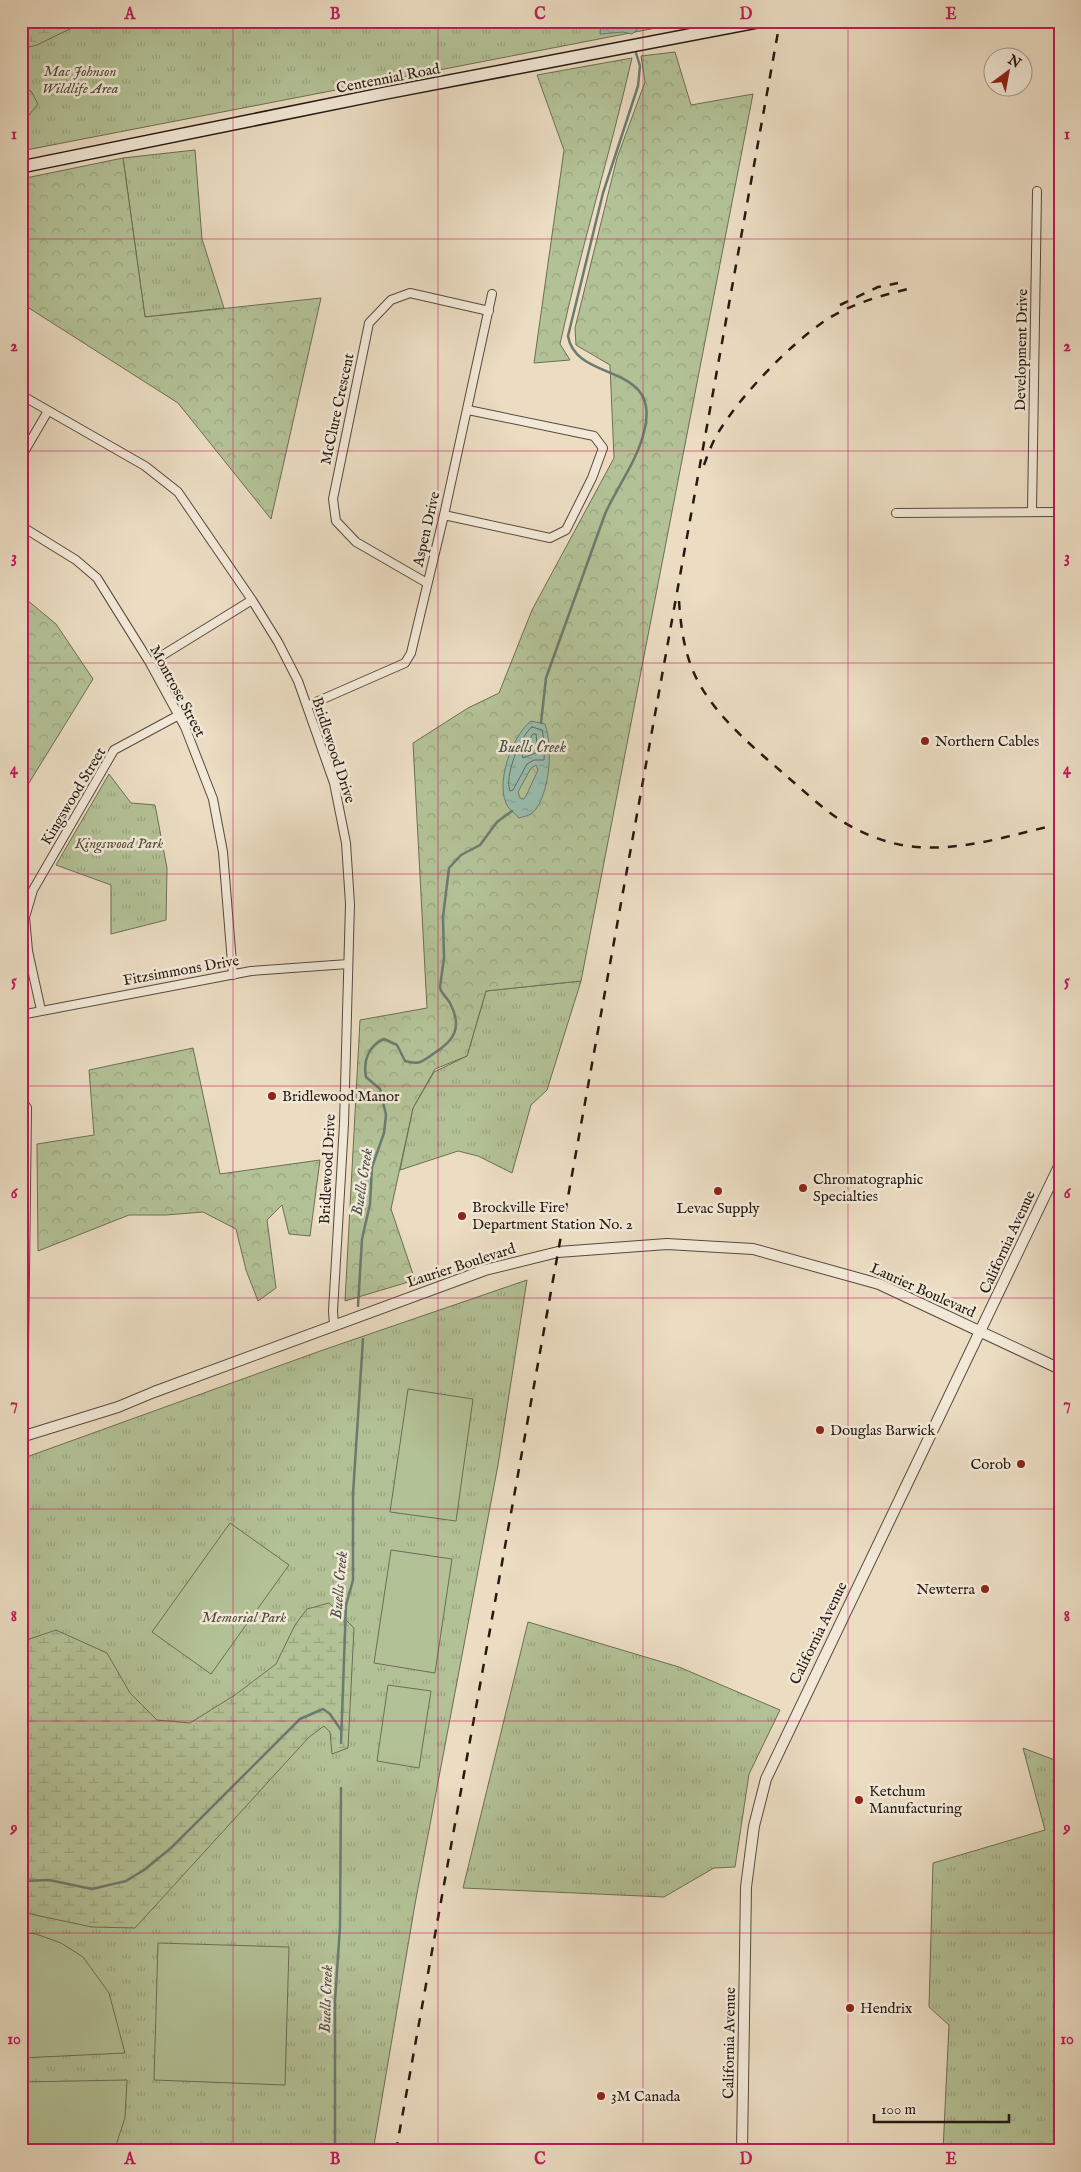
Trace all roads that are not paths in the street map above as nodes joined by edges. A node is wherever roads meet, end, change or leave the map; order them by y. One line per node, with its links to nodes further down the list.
1 (762, 21): 2 (main road, Centennial Road)
2 (21, 167)
3 (1038, 191): 10 (street, Development Drive)
4 (492, 294): 5 (street, Aspen Drive)
5 (489, 311): 7 (street, Aspen Drive); 15 (street, McClure Crescent)
6 (21, 395): 8 (street, Bridlewood Drive)
7 (468, 410): 13 (street, Aspen Drive); 13 (street)
8 (48, 411): 9 (street); 16 (street, Bridlewood Drive)
9 (21, 457)
10 (1032, 511): 11 (street); 12 (street)
11 (1060, 512)
12 (896, 513)
13 (444, 516): 15 (street, Aspen Drive)
14 (21, 526): 17 (street, Montrose Street)
15 (427, 583): 18 (street, Aspen Drive)
16 (252, 600): 17 (street); 18 (street, Bridlewood Drive)
17 (150, 663): 19 (street, Montrose Street)
18 (307, 706): 20 (street, Bridlewood Drive)
19 (179, 715): 21 (street, Montrose Street); 22 (street, Kingswood Street)
20 (348, 964): 21 (street, Fitzsimmons Drive); 26 (street, Bridlewood Drive)
21 (233, 975): 22 (street, Fitzsimmons Drive)
22 (41, 1010): 23 (street, Fitzsimmons Drive)
23 (21, 1015)
24 (21, 1099): 29 (street)
25 (1060, 1164): 27 (street, California Avenue)
26 (334, 1325): 27 (street, Laurier Boulevard); 29 (street, Laurier Boulevard)
27 (981, 1332): 28 (street, Laurier Boulevard); 30 (street, California Avenue)
28 (1060, 1369)
29 (22, 1437)
30 (742, 2151)

